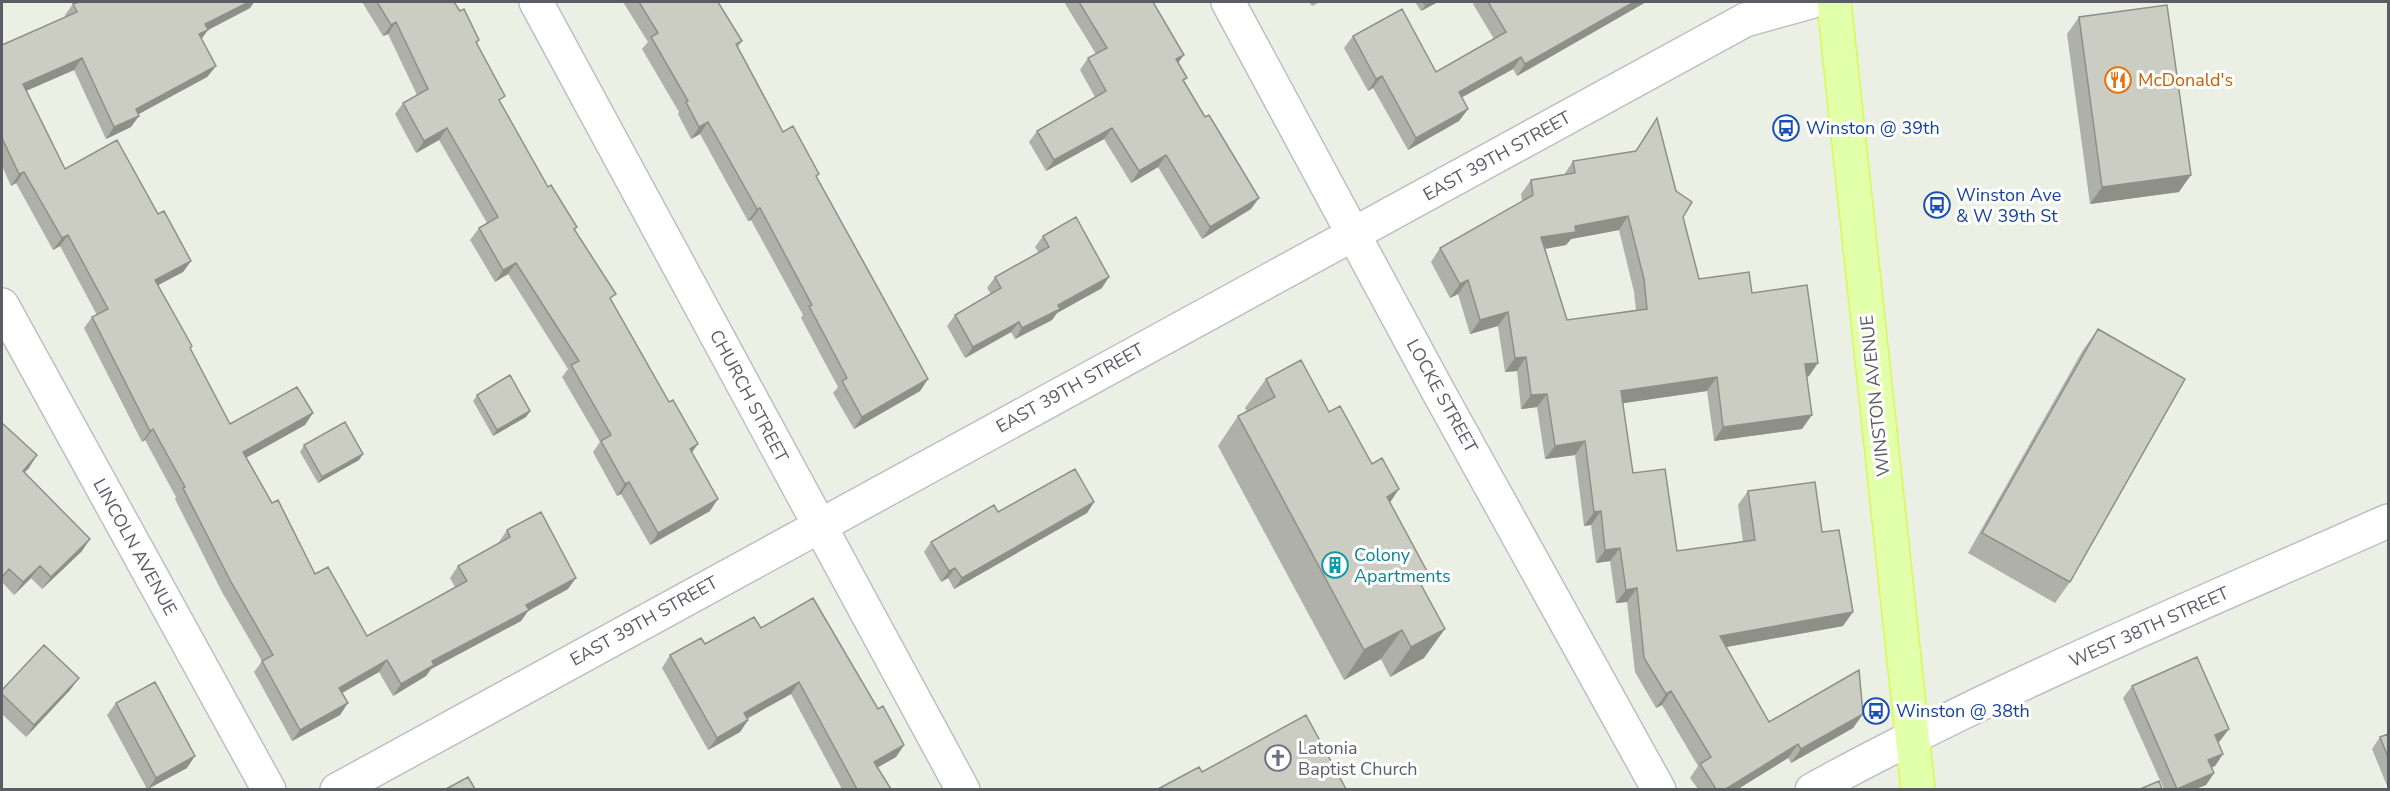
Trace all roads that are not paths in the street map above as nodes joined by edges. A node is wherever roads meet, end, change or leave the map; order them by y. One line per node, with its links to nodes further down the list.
1 (536, 2): 8 (street, CHURCH STREET)
2 (1228, 2): 5 (street, LOCKE STREET)
3 (1810, 2): 5 (street, EAST 39TH STREET)
4 (1834, 2): 9 (main road, WINSTON AVENUE)
5 (1354, 234): 8 (street, EAST 39TH STREET); 13 (street, LOCKE STREET)
6 (2, 306): 10 (street, LINCOLN AVENUE)
7 (2388, 521): 9 (street, WEST 38TH STREET)
8 (819, 525): 11 (street, EAST 39TH STREET); 12 (street, CHURCH STREET)
9 (1911, 735): 14 (street, WEST 38TH STREET); 15 (main road, WINSTON AVENUE)
10 (269, 789)
11 (337, 789)
12 (963, 789)
13 (1659, 789)
14 (1812, 789)
15 (1918, 789)

